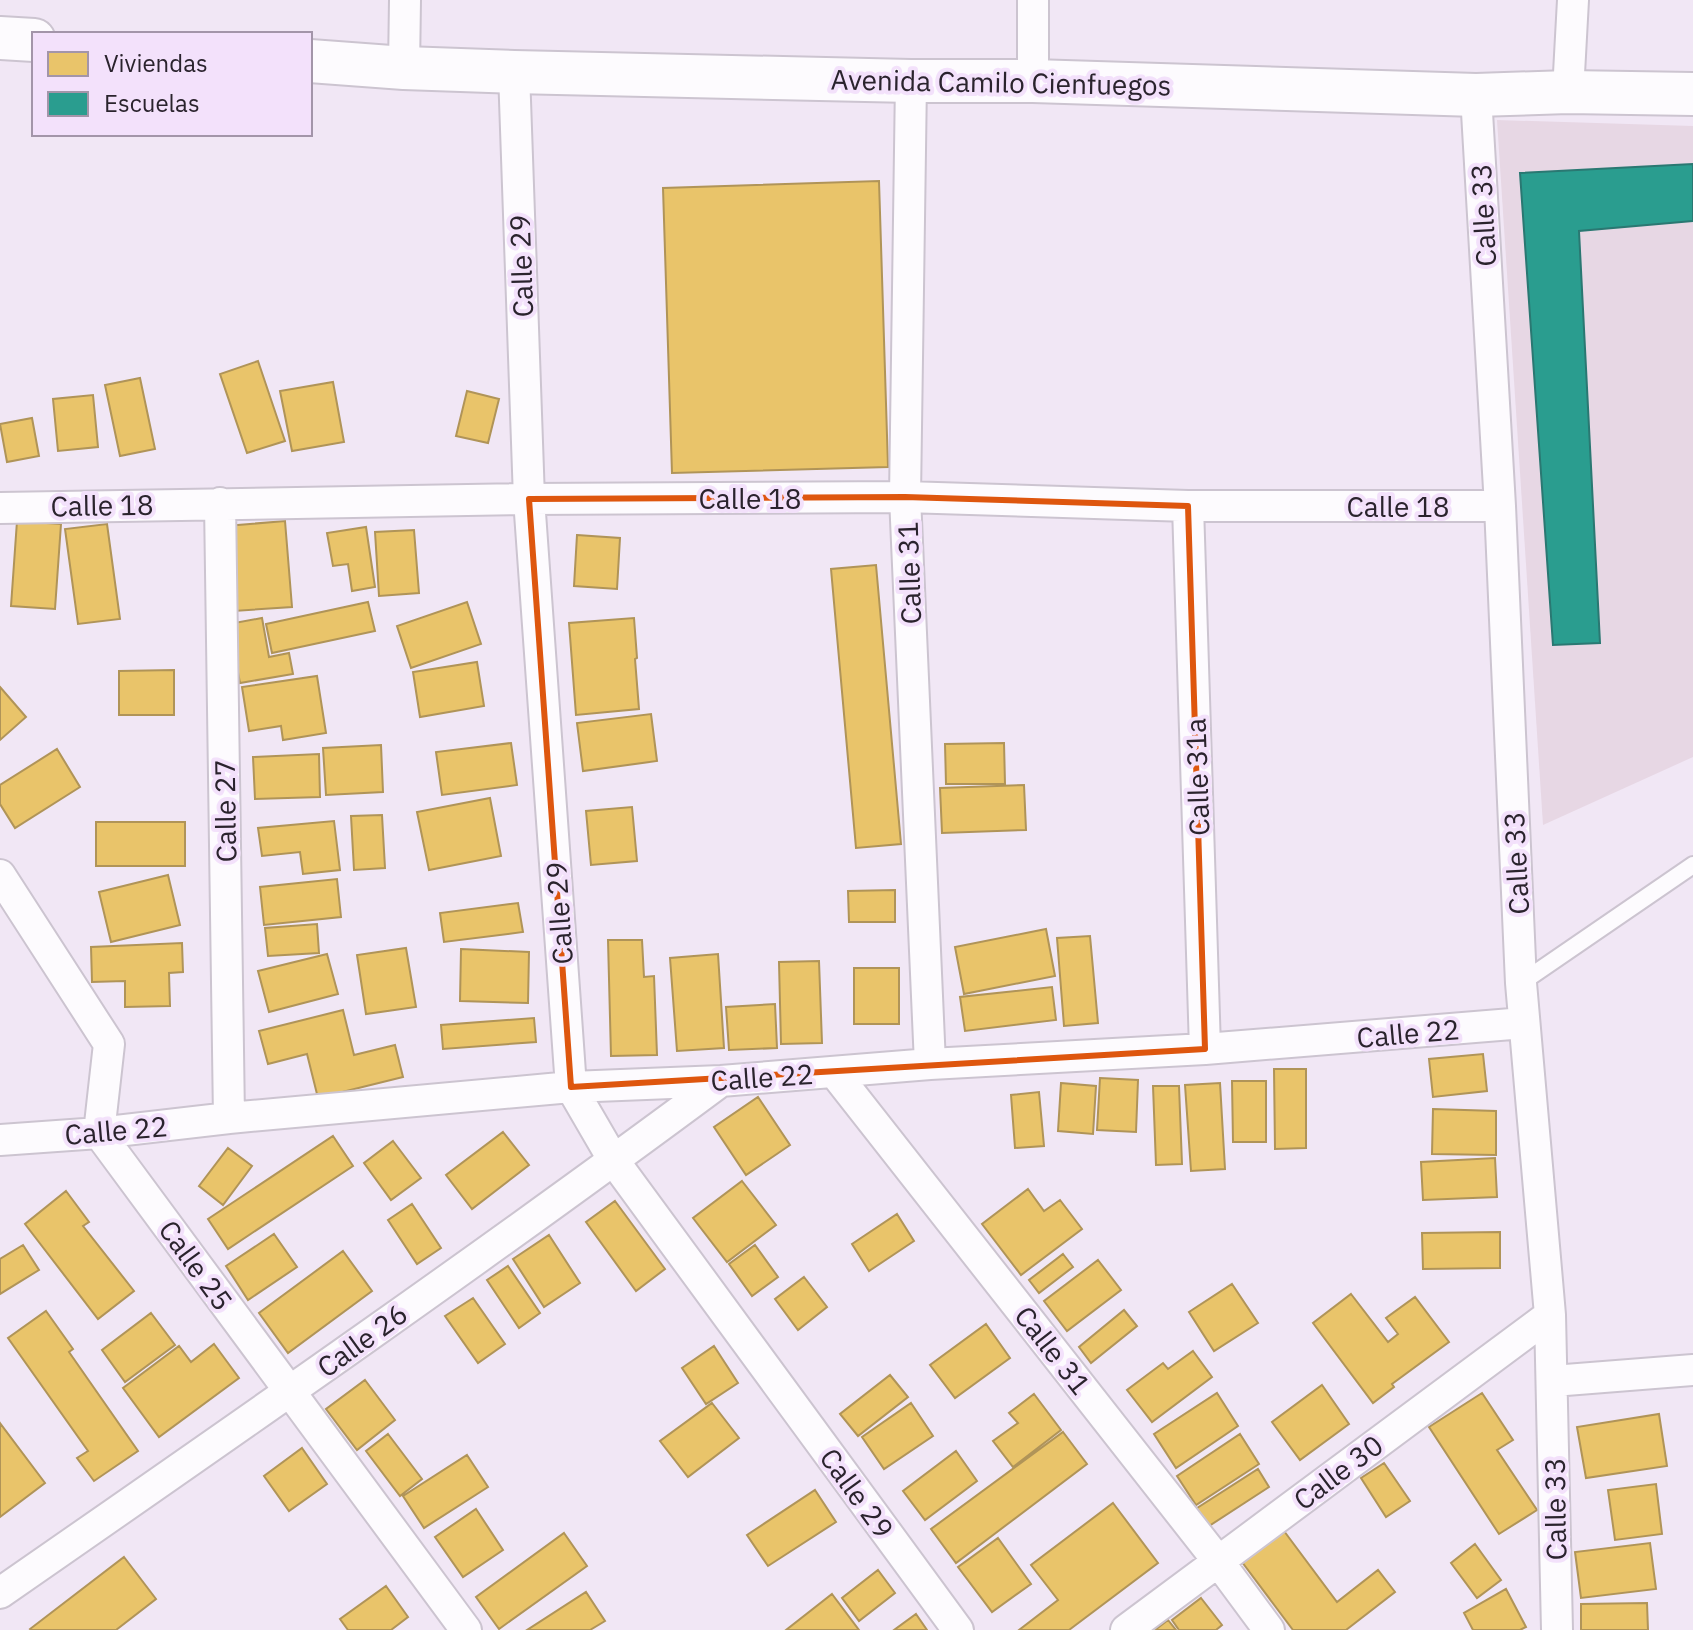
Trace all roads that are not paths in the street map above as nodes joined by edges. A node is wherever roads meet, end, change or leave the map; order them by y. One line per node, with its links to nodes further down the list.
1 (405, 0): 7 (street)
2 (1033, 0): 10 (street)
3 (1573, 0): 11 (street)
4 (0, 38): 5 (main road)
5 (32, 40)
6 (312, 61): 7 (main road, Avenida Camilo Cienfuegos)
7 (404, 68): 8 (main road, Avenida Camilo Cienfuegos)
8 (514, 72): 9 (main road, Avenida Camilo Cienfuegos); 15 (street, Calle 29)
9 (911, 81): 10 (main road, Avenida Camilo Cienfuegos); 14 (street, Calle 31)
10 (1033, 81): 13 (main road, Avenida Camilo Cienfuegos)
11 (1568, 92): 12 (main road, Avenida Camilo Cienfuegos); 13 (main road, Avenida Camilo Cienfuegos)
12 (1693, 94)
13 (1476, 95): 18 (street, Calle 33)
14 (905, 497): 15 (street, Calle 18); 17 (street, Calle 18); 25 (street, Calle 31)
15 (529, 499): 16 (street, Calle 18); 28 (street, Calle 29)
16 (220, 503): 19 (street, Calle 18); 29 (street, Calle 27)
17 (1188, 506): 18 (street, Calle 18); 24 (street, Calle 31a)
18 (1500, 506): 22 (street, Calle 33)
19 (0, 508)
20 (1693, 865): 22 (lane)
21 (0, 875): 30 (street)
22 (1521, 983): 23 (street, Calle 33)
23 (1524, 1023): 24 (street, Calle 22); 33 (street, Calle 33)
24 (1205, 1049): 25 (street, Calle 22)
25 (930, 1064): 26 (street, Calle 22)
26 (834, 1072): 27 (street, Calle 22); 37 (street, Calle 31)
27 (721, 1081): 28 (street, Calle 22); 32 (street, Calle 26)
28 (571, 1087): 29 (street, Calle 22); 32 (street, Calle 29)
29 (229, 1118): 30 (street, Calle 22)
30 (99, 1133): 31 (street, Calle 22); 36 (street, Calle 25)
31 (0, 1140)
32 (614, 1161): 36 (street, Calle 26); 40 (street, Calle 29)
33 (1550, 1315): 35 (street, Calle 33); 37 (street, Calle 30)
34 (1693, 1370): 35 (street)
35 (1553, 1381): 43 (street, Calle 33)
36 (289, 1392): 38 (street, Calle 26); 39 (street, Calle 25)
37 (1218, 1561): 41 (street, Calle 30); 42 (street, Calle 31)
38 (0, 1593)
39 (466, 1630)
40 (958, 1630)
41 (1126, 1630)
42 (1269, 1630)
43 (1557, 1630)

